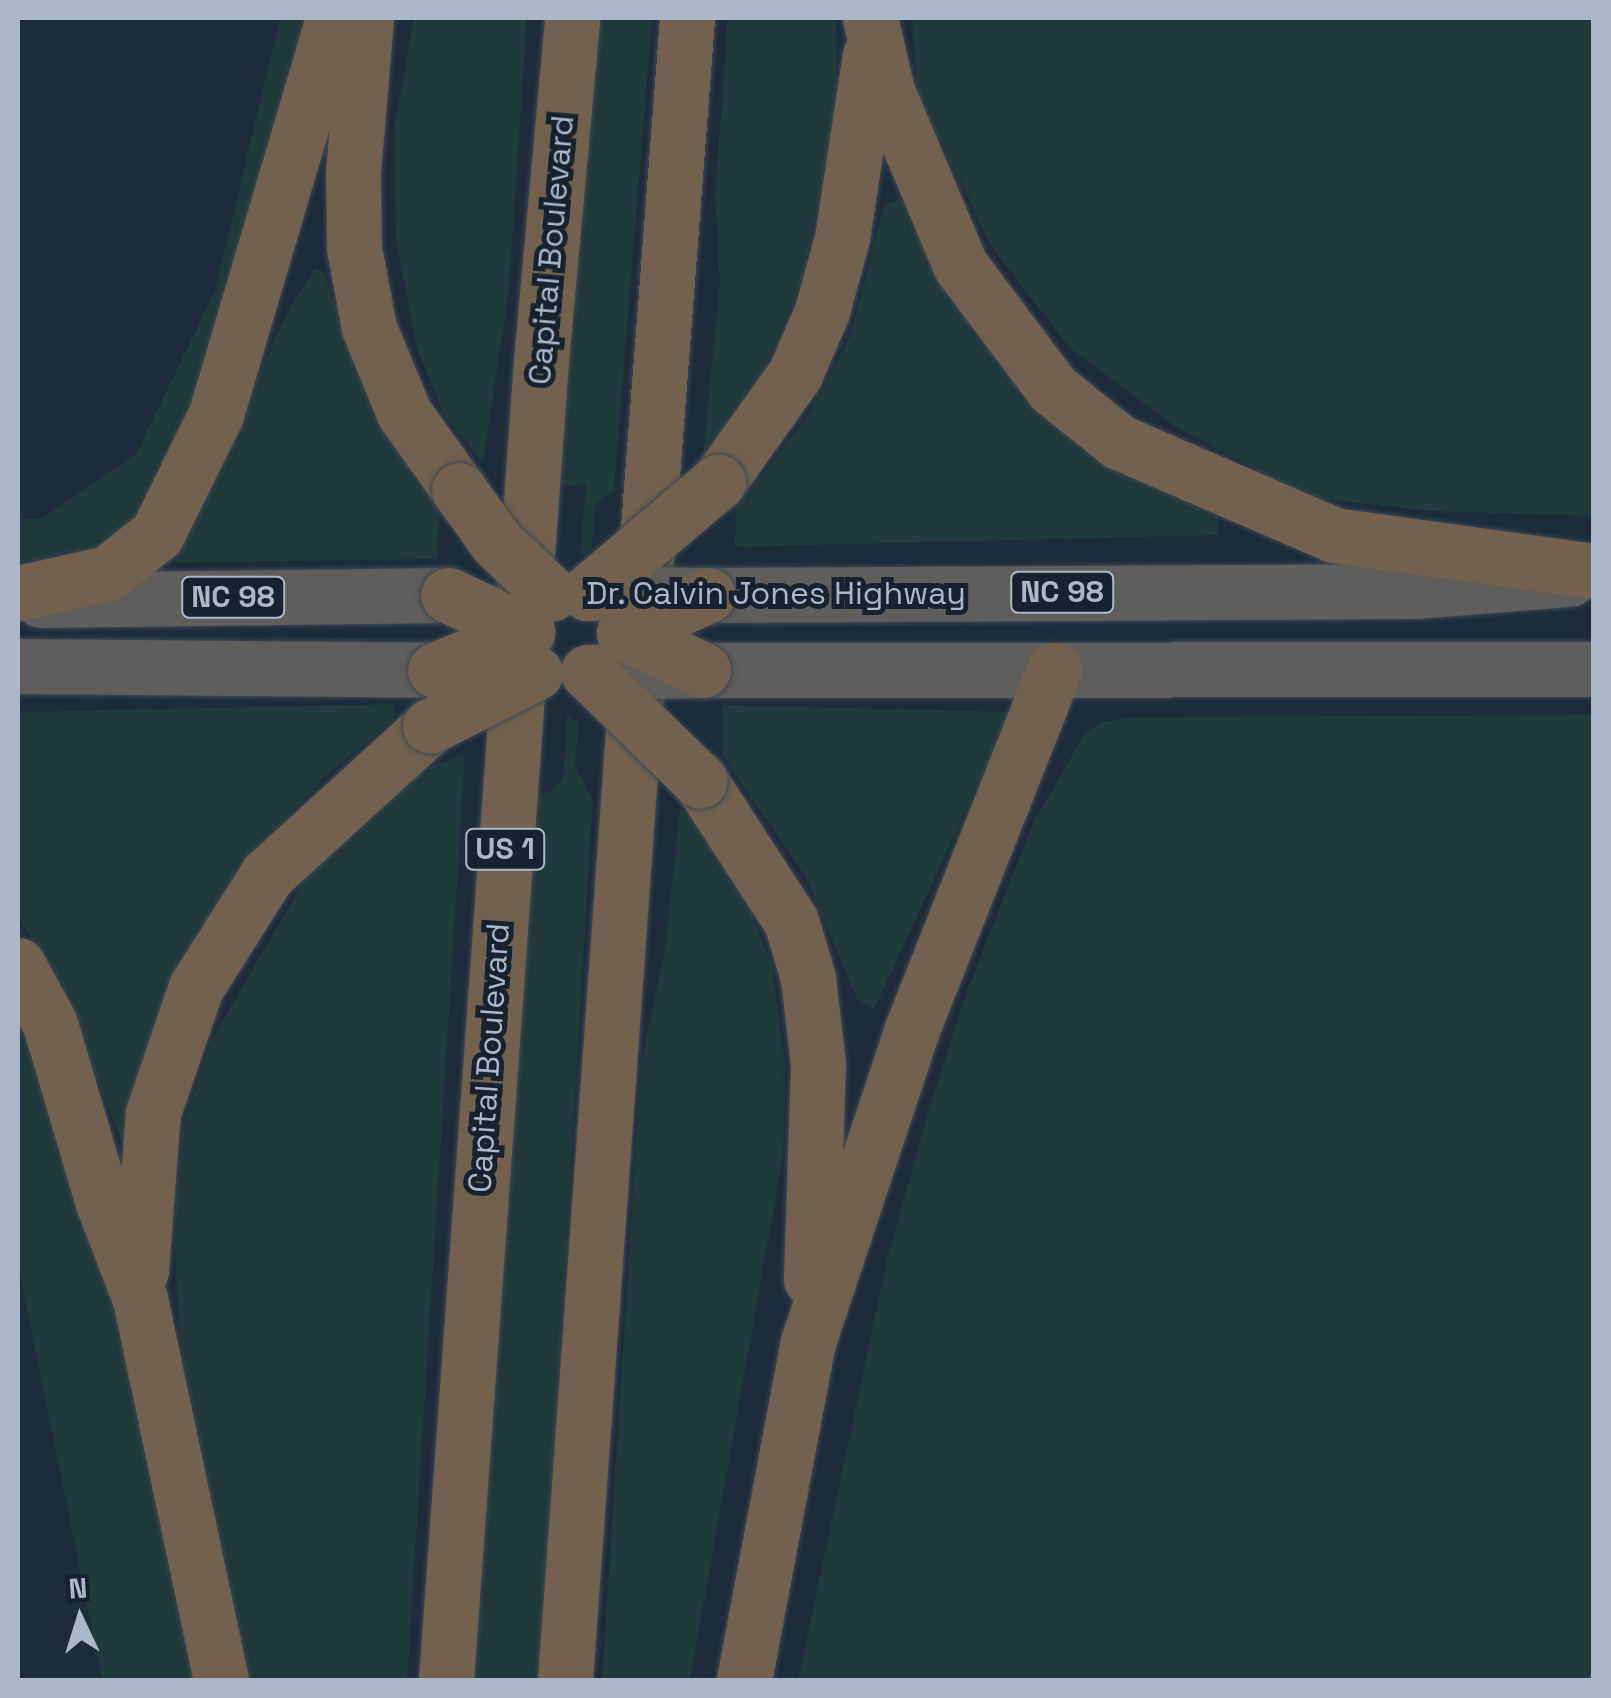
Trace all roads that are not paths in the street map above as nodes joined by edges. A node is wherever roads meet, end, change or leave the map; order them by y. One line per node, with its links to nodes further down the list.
1 (333, 18): 7 (highway)
2 (366, 18): 8 (highway, bridge)
3 (572, 18): 16 (highway, Capital Boulevard / US 1)
4 (687, 18): 17 (highway)
5 (871, 30): 6 (highway); 8 (highway, bridge)
6 (1594, 574): 8 (highway, Dr. Calvin Jones Highway / NC 98, bridge)
7 (18, 597): 8 (highway, NC 98, bridge)
8 (569, 633): 9 (highway, NC 98, bridge); 10 (highway, bridge); 13 (highway, bridge); 14 (highway, bridge)
9 (18, 666)
10 (1054, 670): 11 (highway); 14 (highway)
11 (1594, 670)
12 (18, 965): 13 (highway)
13 (140, 1300): 15 (highway)
14 (808, 1342): 18 (highway)
15 (221, 1680)
16 (446, 1680)
17 (565, 1680)
18 (744, 1680)

